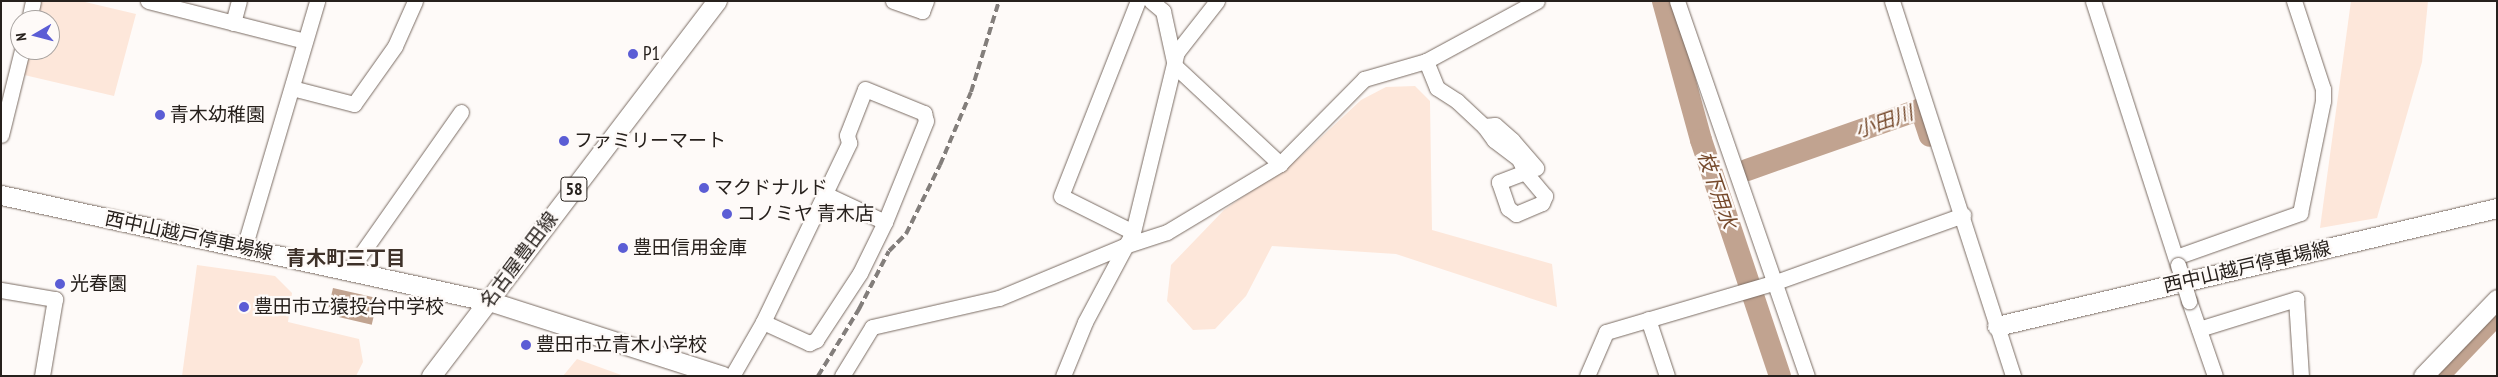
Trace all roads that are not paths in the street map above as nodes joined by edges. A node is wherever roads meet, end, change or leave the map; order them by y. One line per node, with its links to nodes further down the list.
1 (148, 1): 16 (street)
2 (239, 1): 16 (street)
3 (317, 1): 17 (street)
4 (415, 1): 21 (street)
5 (717, 1): 39 (main road, 名古屋豊田線 / 58)
6 (893, 1): 7 (street)
7 (926, 1)
8 (1138, 1): 31 (street)
9 (1151, 1): 20 (street)
10 (1217, 1): 20 (street)
11 (1537, 1): 19 (street)
12 (1677, 1): 36 (street)
13 (1892, 1): 29 (street)
14 (2093, 1): 34 (street)
15 (2294, 1): 34 (street)
16 (233, 23): 17 (street)
17 (305, 41): 21 (street)
18 (20, 60): 23 (street)
19 (1426, 61): 24 (street); 25 (street)
20 (1175, 66): 24 (street); 31 (street)
21 (292, 88): 33 (street)
22 (461, 112): 35 (street)
23 (1, 136)
24 (1280, 164): 32 (street)
25 (1530, 170)
26 (825, 194): 30 (street); 30 (street); 41 (street)
27 (1, 195): 33 (main road, 西中山越戸停車場線)
28 (2497, 208): 42 (main road, 西中山越戸停車場線)
29 (1964, 215): 36 (street); 42 (street)
30 (885, 222): 41 (street)
31 (1132, 232): 32 (street)
32 (1124, 246): 48 (street); 49 (street)
33 (244, 248): 35 (main road, 西中山越戸停車場線)
34 (2177, 261): 43 (street, bridge)
35 (350, 270): 39 (main road, 西中山越戸停車場線)
36 (1770, 284): 40 (street); 52 (street)
37 (1, 290): 44 (street)
38 (2497, 299): 56 (main road)
39 (489, 300): 45 (main road, 名古屋豊田線 / 58); 46 (main road, 西中山越戸停車場線)
40 (1648, 319): 50 (street); 51 (street)
41 (763, 322): 47 (street)
42 (1997, 326): 53 (street)
43 (2199, 329): 54 (street); 55 (street)
44 (42, 376)
45 (431, 376)
46 (722, 376)
47 (732, 376)
48 (842, 376)
49 (1062, 376)
50 (1587, 376)
51 (1667, 376)
52 (1807, 376)
53 (2013, 376)
54 (2215, 376)
55 (2301, 376)
56 (2423, 376)

